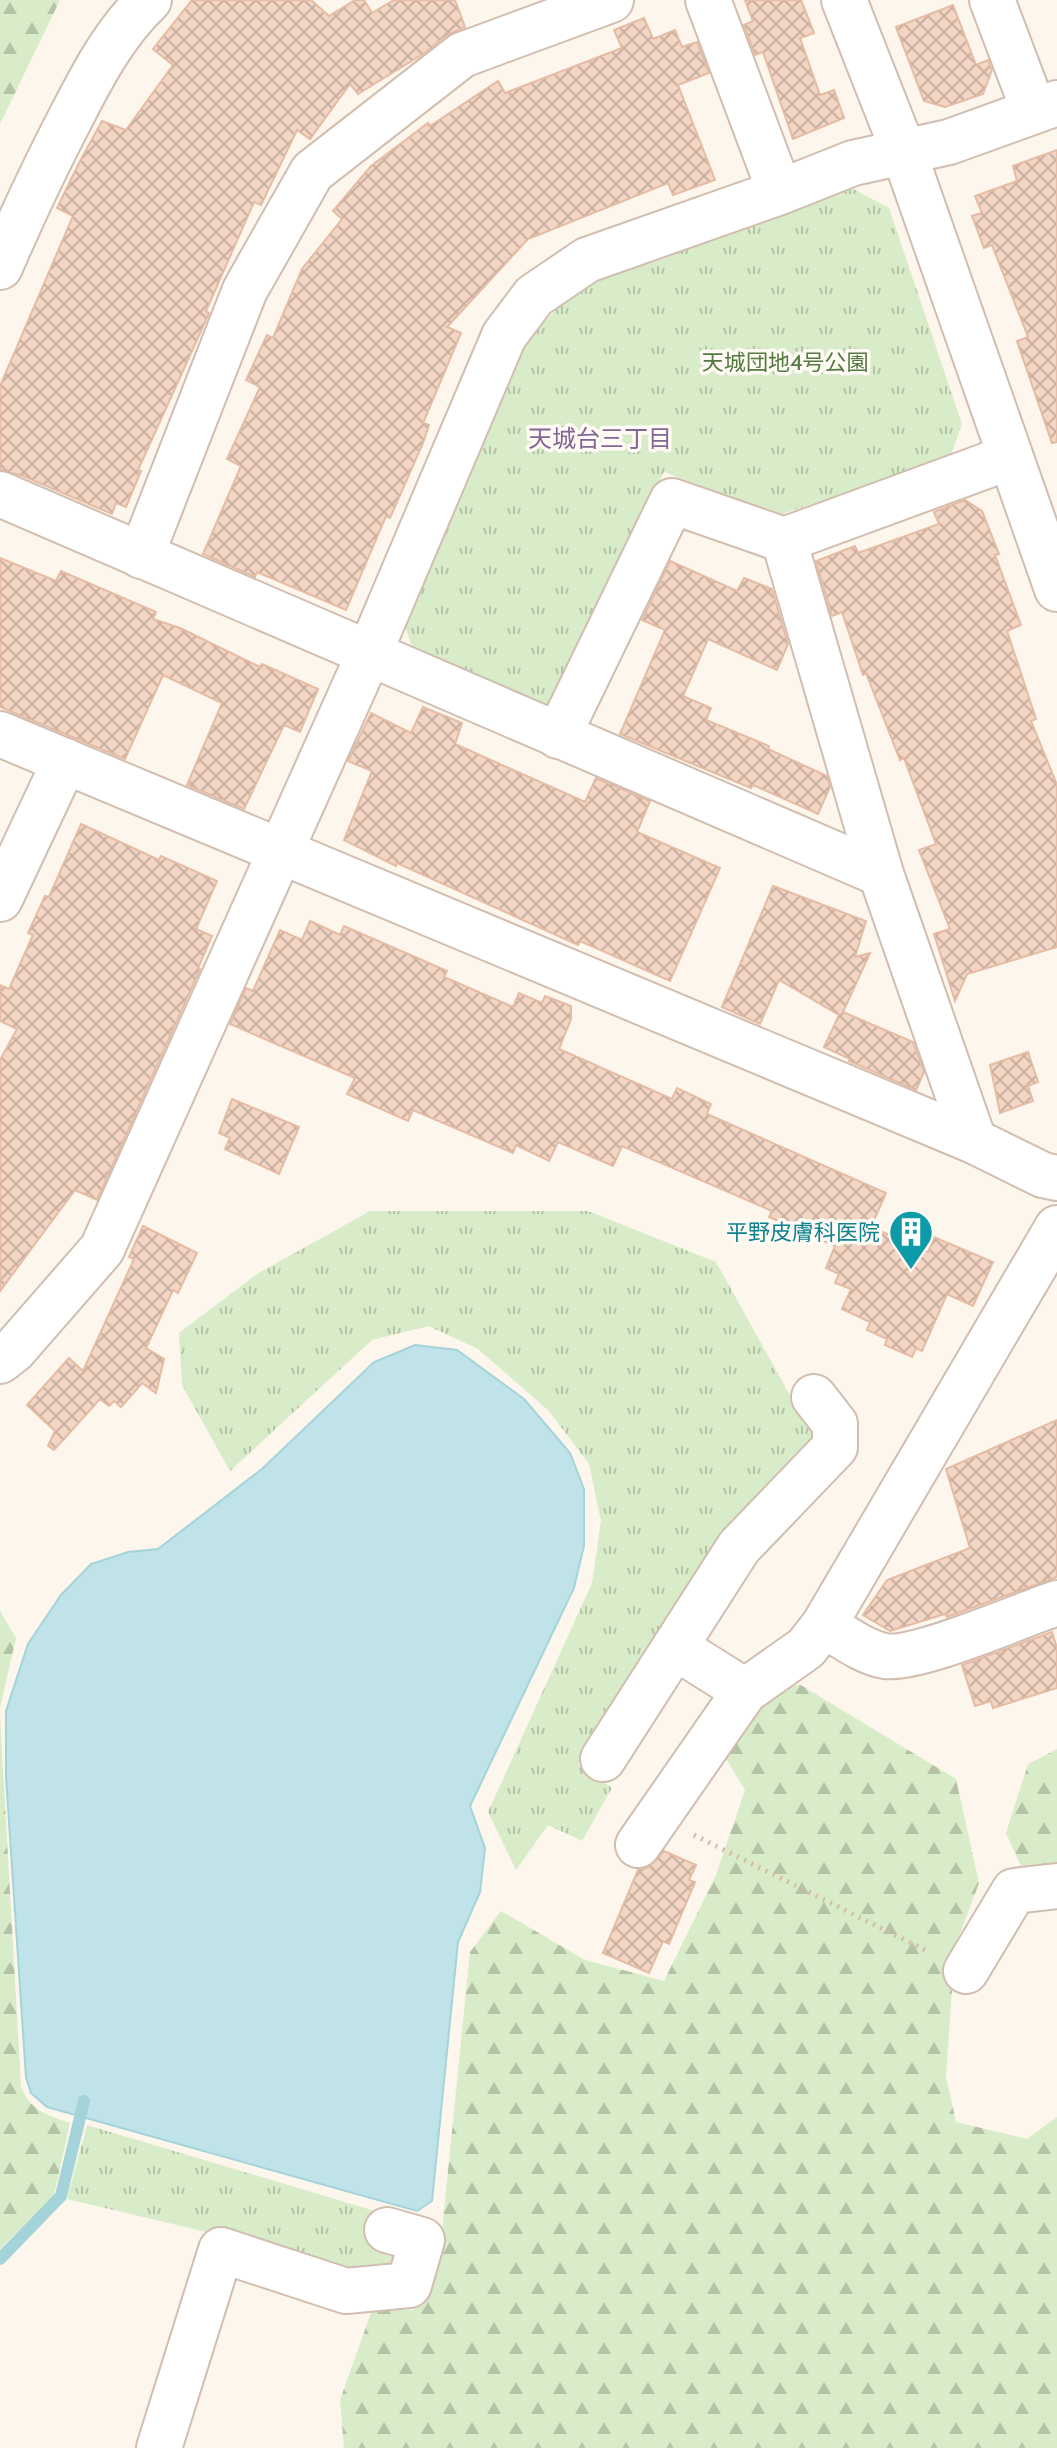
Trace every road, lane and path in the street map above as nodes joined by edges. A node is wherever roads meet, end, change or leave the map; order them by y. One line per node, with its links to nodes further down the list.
1 (149, 0): 9 (street)
2 (611, 0): 13 (street)
3 (708, 0): 8 (street)
4 (844, 0): 7 (street)
5 (992, 0): 6 (street)
6 (1046, 107): 7 (street)
7 (903, 150): 8 (street); 10 (street)
8 (780, 192): 15 (street)
9 (0, 267)
10 (1010, 457): 12 (street); 14 (street)
11 (0, 494): 13 (street)
12 (784, 540): 17 (street); 20 (street)
13 (141, 556): 15 (street)
14 (1057, 589)
15 (369, 654): 17 (street); 19 (street)
16 (0, 734): 18 (street)
17 (558, 736): 20 (street)
18 (65, 761): 19 (street); 21 (street)
19 (280, 850): 22 (street); 25 (street)
20 (881, 874): 22 (street)
21 (0, 899)
22 (974, 1141): 23 (street)
23 (1057, 1178)
24 (1057, 1228): 28 (street)
25 (0, 1361)
26 (814, 1397): 29 (street)
27 (1057, 1603): 28 (street)
28 (824, 1625): 30 (street)
29 (675, 1647): 30 (street); 31 (street)
30 (745, 1691): 32 (street)
31 (603, 1759)
32 (648, 1831): 34 (path)
33 (1057, 1886): 34 (street)
34 (966, 1971)
35 (387, 2230): 36 (street)
36 (159, 2448)

